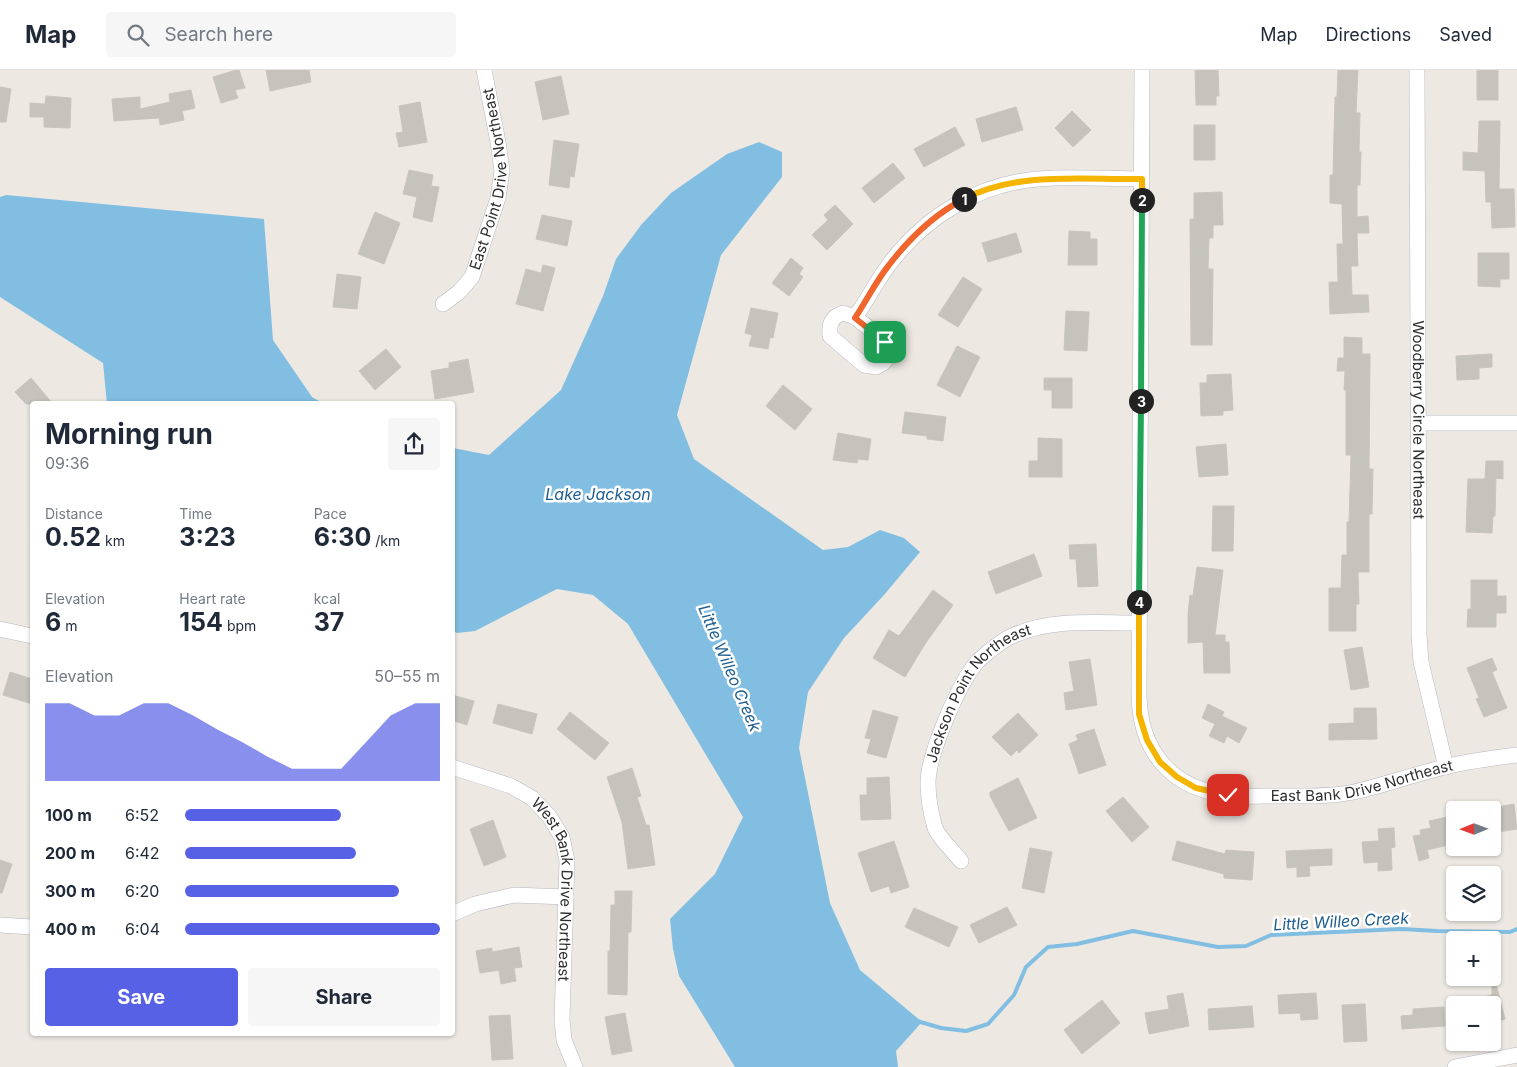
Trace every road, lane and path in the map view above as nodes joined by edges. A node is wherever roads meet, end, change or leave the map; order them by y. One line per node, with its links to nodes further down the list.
1 (484, 70): 5 (street, East Point Drive Northeast)
2 (1142, 70): 4 (street, East Bank Drive Northeast)
3 (1416, 70): 8 (street, Woodberry Circle Northeast)
4 (1142, 179): 6 (street); 9 (street, East Bank Drive Northeast)
5 (444, 304)
6 (855, 318)
7 (1517, 423): 8 (street)
8 (1419, 424): 13 (street, Woodberry Circle Northeast)
9 (1139, 622): 13 (street, East Bank Drive Northeast); 15 (street, Jackson Point Northeast)
10 (0, 629): 11 (street)
11 (30, 636)
12 (1517, 755): 13 (street, East Bank Drive Northeast)
13 (1446, 766)
14 (455, 768): 16 (street, West Bank Drive Northeast)
15 (961, 860)
16 (566, 897): 17 (street); 21 (street, West Bank Drive Northeast)
17 (455, 913)
18 (0, 925): 19 (street)
19 (30, 927)
20 (1517, 1055): 22 (street)
21 (575, 1067)
22 (1455, 1067)

